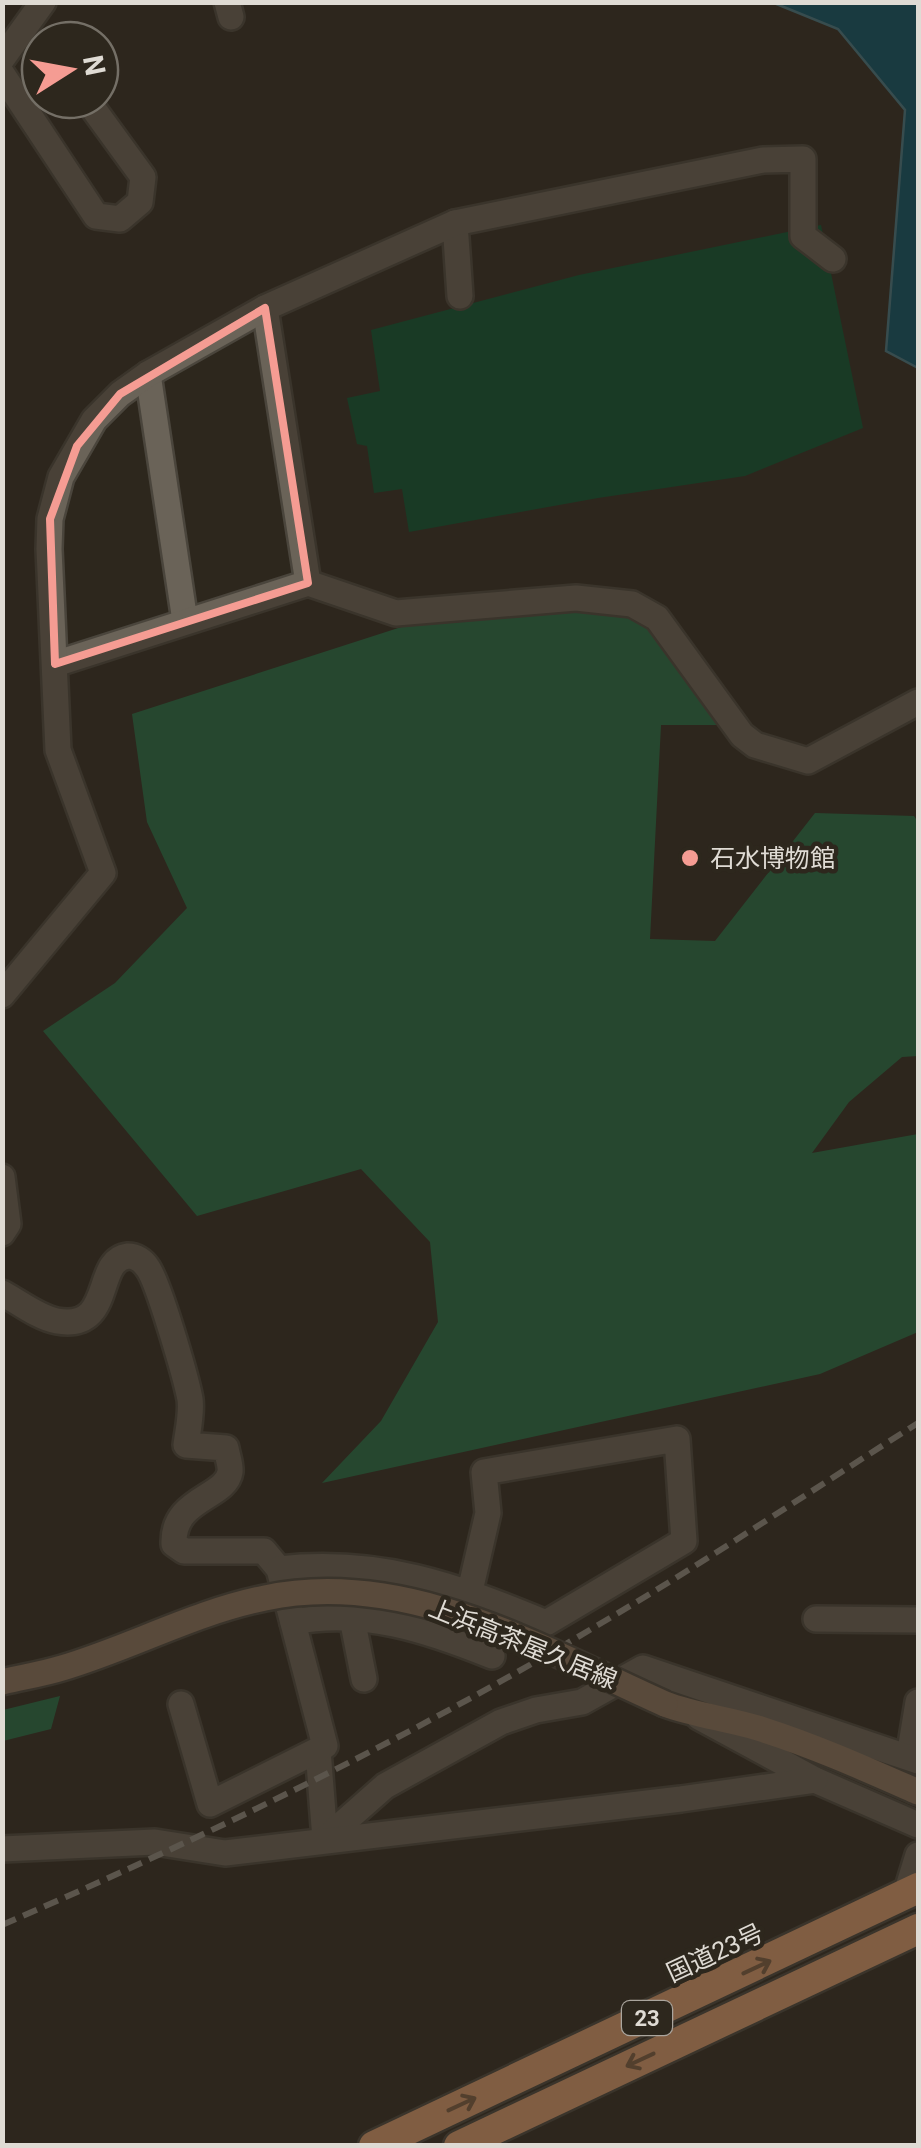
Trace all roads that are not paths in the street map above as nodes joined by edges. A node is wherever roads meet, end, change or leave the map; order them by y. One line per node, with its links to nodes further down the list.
1 (20, 37): 2 (street)
2 (2, 59)
3 (2, 74): 4 (street)
4 (20, 101)
5 (32, 120): 6 (street)
6 (102, 120)
7 (455, 223): 8 (street); 9 (street); 10 (street)
8 (834, 259)
9 (460, 296)
10 (265, 308): 11 (street); 12 (street)
11 (148, 374): 13 (street); 14 (street)
12 (308, 583): 13 (street); 15 (street)
13 (185, 622): 14 (street)
14 (55, 664): 16 (street)
15 (918, 702)
16 (2, 995)
17 (2, 1177): 18 (street)
18 (2, 1233)
19 (2, 1292): 20 (street)
20 (279, 1570): 21 (street); 25 (street)
21 (470, 1591): 21 (street)
22 (352, 1618): 25 (street); 26 (street); 27 (street)
23 (816, 1619): 24 (street)
24 (918, 1620)
25 (293, 1622): 32 (street)
26 (492, 1656)
27 (364, 1679)
28 (2, 1682): 31 (main road, 上浜高茶屋久居線, bridge)
29 (918, 1702): 33 (street)
30 (181, 1704): 32 (street)
31 (692, 1714): 34 (street); 35 (main road, 上浜高茶屋久居線)
32 (318, 1750): 37 (street)
33 (914, 1759): 37 (street)
34 (816, 1780): 36 (street); 37 (street)
35 (918, 1792)
36 (916, 1830)
37 (325, 1839): 38 (street)
38 (2, 1849)
39 (918, 1855): 40 (street)
40 (912, 1891): 42 (highway, 国道23号 / 23, one-way to 40)
41 (918, 1929): 43 (highway, 23, one-way to 43)
42 (374, 2146)
43 (458, 2146)

